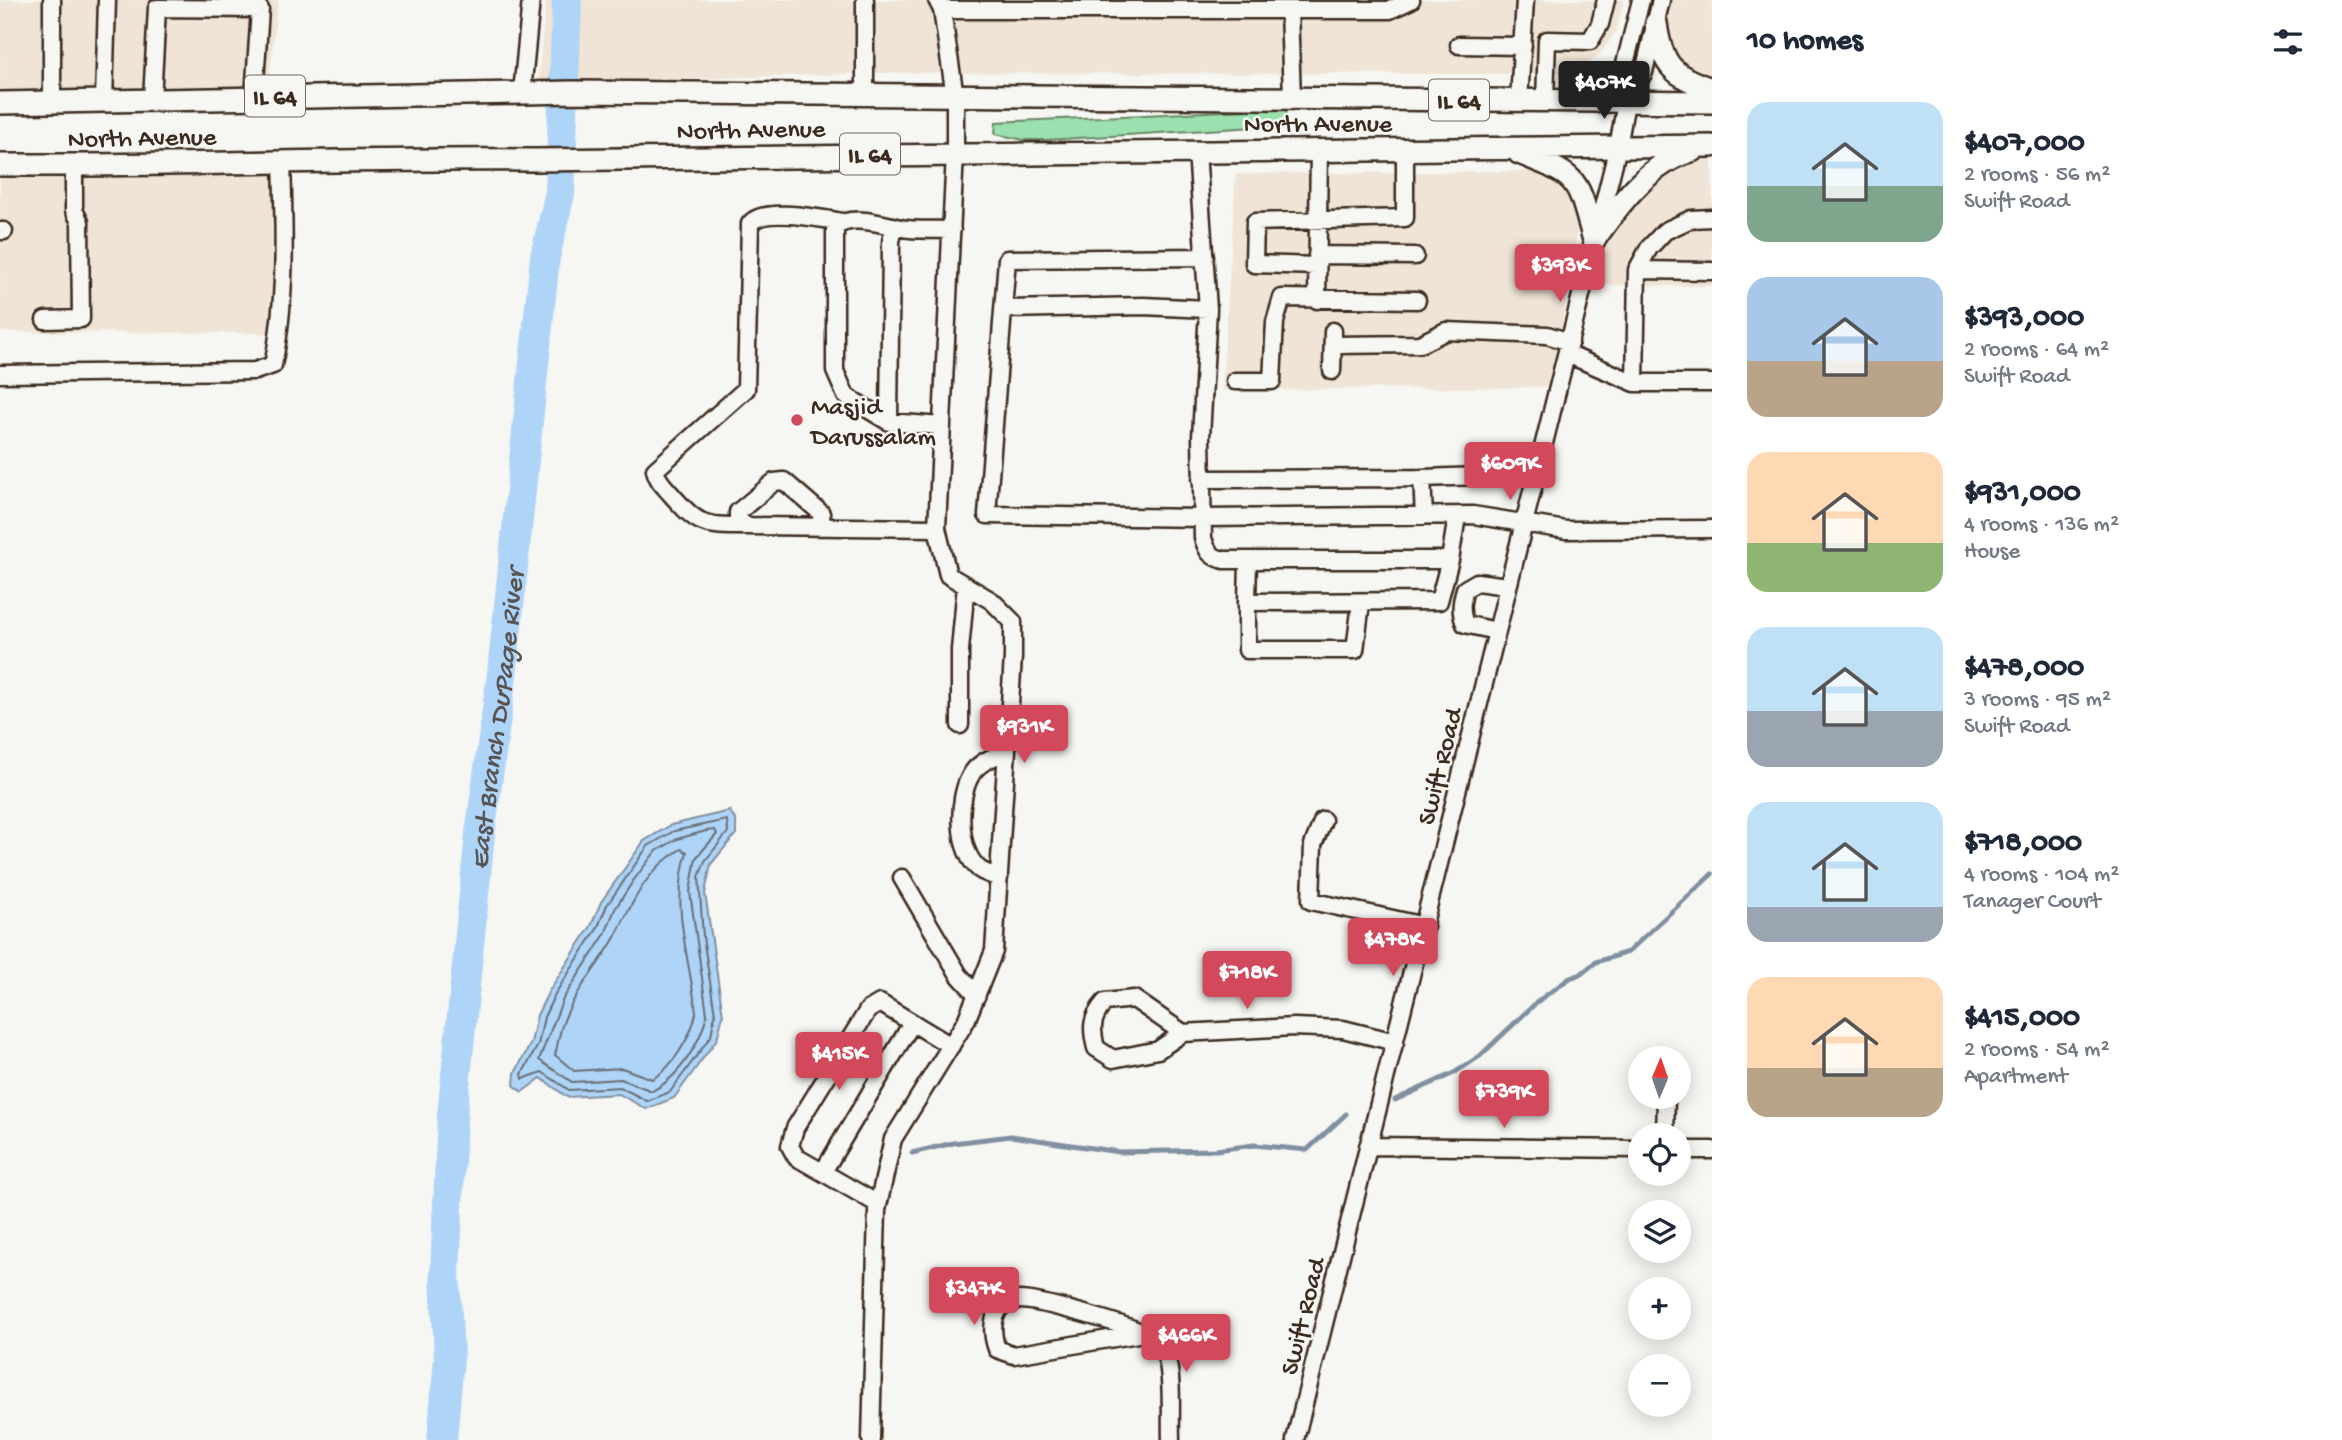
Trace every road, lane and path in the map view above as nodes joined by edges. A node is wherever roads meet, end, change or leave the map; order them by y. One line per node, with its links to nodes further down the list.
1 (52, 0): 28 (street)
2 (107, 0): 22 (street)
3 (531, 0): 16 (street)
4 (865, 0): 17 (street)
5 (1411, 0): 11 (street)
6 (1525, 0): 14 (street)
7 (1606, 0): 24 (street)
8 (1641, 0): 25 (street, Swift Road)
9 (1661, 0): 12 (street, Swift Road)
10 (940, 5): 11 (street); 18 (street)
11 (1289, 10): 20 (street)
12 (1656, 23): 15 (main road); 25 (street, Swift Road)
13 (1459, 45): 14 (street)
14 (1523, 46): 23 (street)
15 (1712, 89)
16 (522, 93): 17 (main road, North Avenue / IL 64); 19 (main road, North Avenue / IL 64)
17 (864, 95): 18 (main road, North Avenue / IL 64)
18 (955, 96): 20 (main road, North Avenue / IL 64); 35 (street)
19 (254, 97): 21 (main road, North Avenue / IL 64); 21 (street)
20 (1292, 98): 23 (main road, North Avenue / IL 64)
21 (152, 100): 22 (main road, North Avenue / IL 64)
22 (104, 101): 28 (main road, North Avenue / IL 64)
23 (1519, 101): 24 (main road, North Avenue / IL 64)
24 (1545, 101): 25 (main road, North Avenue / IL 64)
25 (1626, 102): 26 (main road, North Avenue / IL 64); 30 (street, Swift Road)
26 (1712, 102)
27 (0, 103): 28 (main road, North Avenue / IL 64)
28 (52, 103)
29 (1709, 146): 30 (main road, North Avenue / IL 64); 44 (main road)
30 (1618, 147): 32 (main road, North Avenue / IL 64); 44 (street, Swift Road)
31 (1319, 148): 33 (main road, North Avenue / IL 64); 34 (main road, North Avenue / IL 64); 40 (street)
32 (1508, 148): 33 (main road, North Avenue / IL 64); 44 (main road)
33 (1405, 149): 40 (street)
34 (1197, 151): 35 (main road, North Avenue / IL 64); 46 (street)
35 (955, 153): 36 (main road, North Avenue / IL 64); 43 (street)
36 (282, 161): 38 (main road, North Avenue / IL 64); 57 (street)
37 (0, 165): 38 (main road, North Avenue / IL 64)
38 (74, 166): 54 (street)
39 (1712, 218): 48 (street)
40 (1318, 221): 47 (street); 47 (street)
41 (842, 222): 42 (street); 61 (street); 70 (street)
42 (894, 226): 43 (street); 61 (street)
43 (952, 230): 62 (street)
44 (1594, 240): 55 (street, Swift Road)
45 (1415, 256): 47 (street)
46 (1205, 257): 52 (street); 53 (street)
47 (1317, 260): 50 (street)
48 (1637, 270): 49 (street); 59 (street)
49 (1712, 271)
50 (1317, 300): 51 (street); 58 (street)
51 (1417, 300)
52 (1003, 309): 53 (street); 68 (street)
53 (1208, 309): 65 (street)
54 (46, 320)
55 (1569, 348): 56 (street); 59 (street); 69 (street, Swift Road)
56 (1332, 371)
57 (0, 374)
58 (1235, 382)
59 (1635, 383): 60 (street)
60 (1712, 383)
61 (889, 422): 62 (street)
62 (942, 426): 72 (street)
63 (1481, 476): 64 (street)
64 (1422, 478): 65 (street); 66 (street)
65 (1201, 479): 68 (street)
66 (1423, 516): 67 (street); 68 (street)
67 (1457, 516): 69 (street); 74 (street)
68 (1202, 518): 75 (street)
69 (1522, 525): 73 (street); 77 (street, Swift Road)
70 (746, 526): 71 (street); 71 (street)
71 (822, 527): 72 (street)
72 (937, 528): 76 (street)
73 (1712, 529)
74 (1450, 560): 75 (street); 79 (street)
75 (1248, 561): 78 (street)
76 (966, 585): 81 (street); 82 (street)
77 (1507, 586): 80 (street, Swift Road); 80 (street)
78 (1247, 602): 79 (street); 79 (street)
79 (1362, 603)
80 (1496, 631): 86 (street, Swift Road)
81 (960, 725)
82 (1007, 751): 85 (street); 85 (street)
83 (1323, 820): 86 (street)
84 (902, 878): 87 (street)
85 (999, 878): 87 (street)
86 (1424, 926): 90 (street, Swift Road)
87 (976, 995): 91 (street)
88 (912, 1023): 91 (street); 96 (street); 96 (street)
89 (1183, 1033): 89 (street); 90 (street)
90 (1395, 1042): 92 (street, Swift Road)
91 (951, 1046): 97 (street)
92 (1368, 1146): 93 (street); 101 (street, Swift Road)
93 (1628, 1149)
94 (1691, 1150): 95 (street)
95 (1712, 1150)
96 (822, 1172): 97 (street)
97 (878, 1204): 99 (street)
98 (1144, 1333): 98 (street); 100 (street)
99 (871, 1440)
100 (1171, 1440)
101 (1295, 1440)

